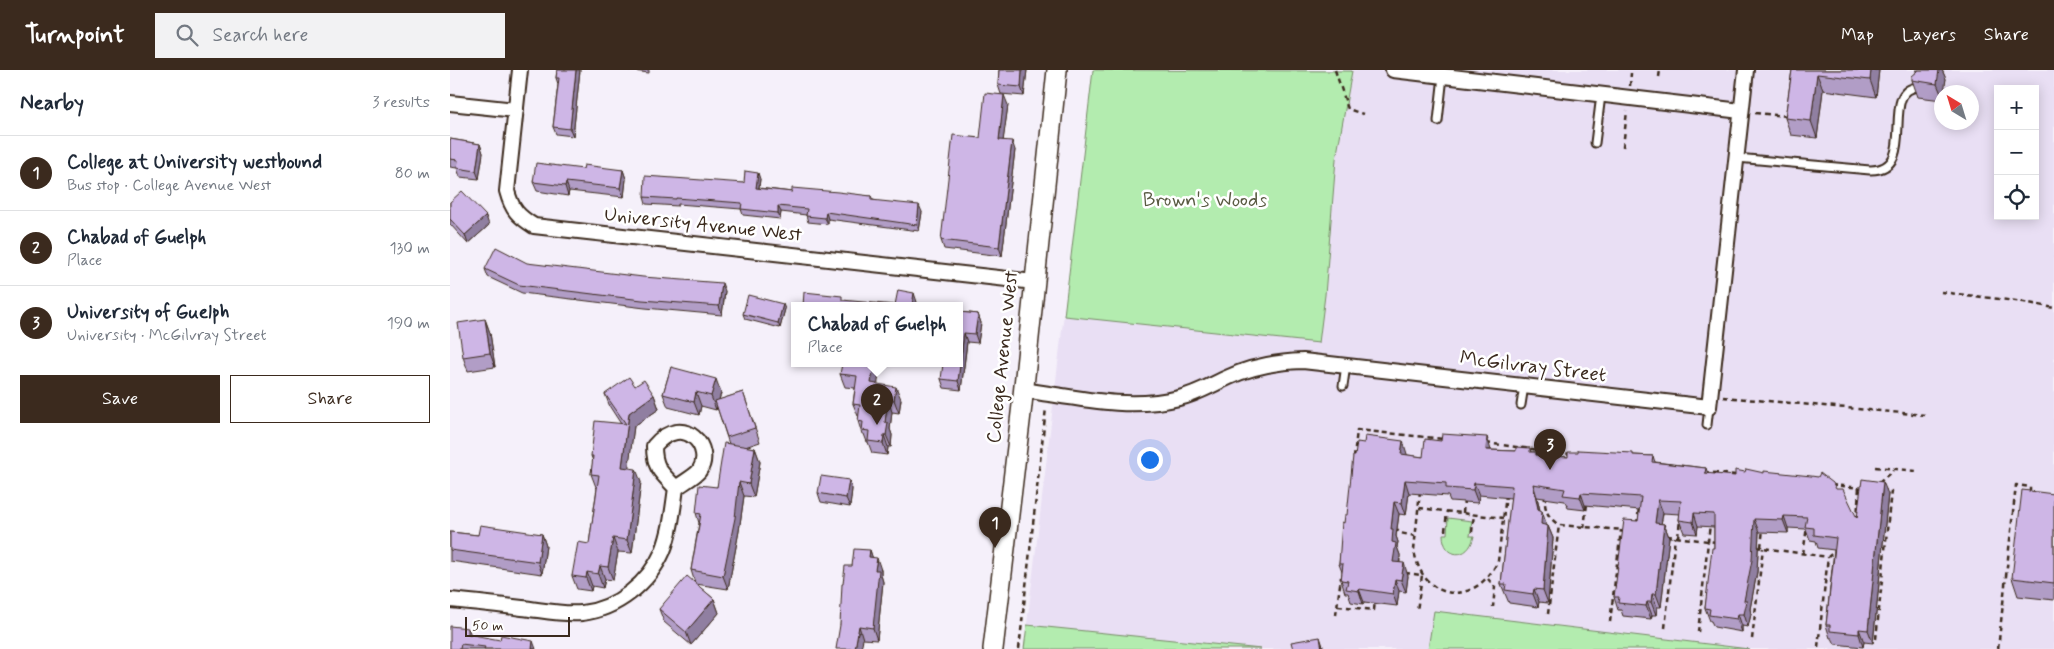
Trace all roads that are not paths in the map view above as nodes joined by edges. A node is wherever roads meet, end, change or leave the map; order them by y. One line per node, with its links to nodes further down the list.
1 (520, 70): 9 (street, University Avenue West)
2 (1057, 70): 14 (main road, College Avenue West)
3 (1393, 70): 5 (street)
4 (1746, 70): 10 (street)
5 (1443, 76): 7 (street); 11 (lane)
6 (1919, 87): 13 (lane)
7 (1601, 95): 10 (street); 12 (lane)
8 (450, 103): 9 (street)
9 (516, 110): 14 (street, University Avenue West)
10 (1742, 111): 13 (street)
11 (1438, 121)
12 (1595, 144)
13 (1737, 158): 20 (street)
14 (1034, 282): 18 (main road, College Avenue West)
15 (1346, 366): 16 (lane); 17 (street, McGilvray Street); 18 (street, McGilvray Street)
16 (1344, 386)
17 (1524, 386): 19 (lane); 20 (street, McGilvray Street)
18 (1023, 390): 24 (main road, College Avenue West)
19 (1521, 405)
20 (1709, 407): 21 (lane)
21 (1707, 425)
22 (676, 488): 23 (street)
23 (450, 600)
24 (993, 649)

